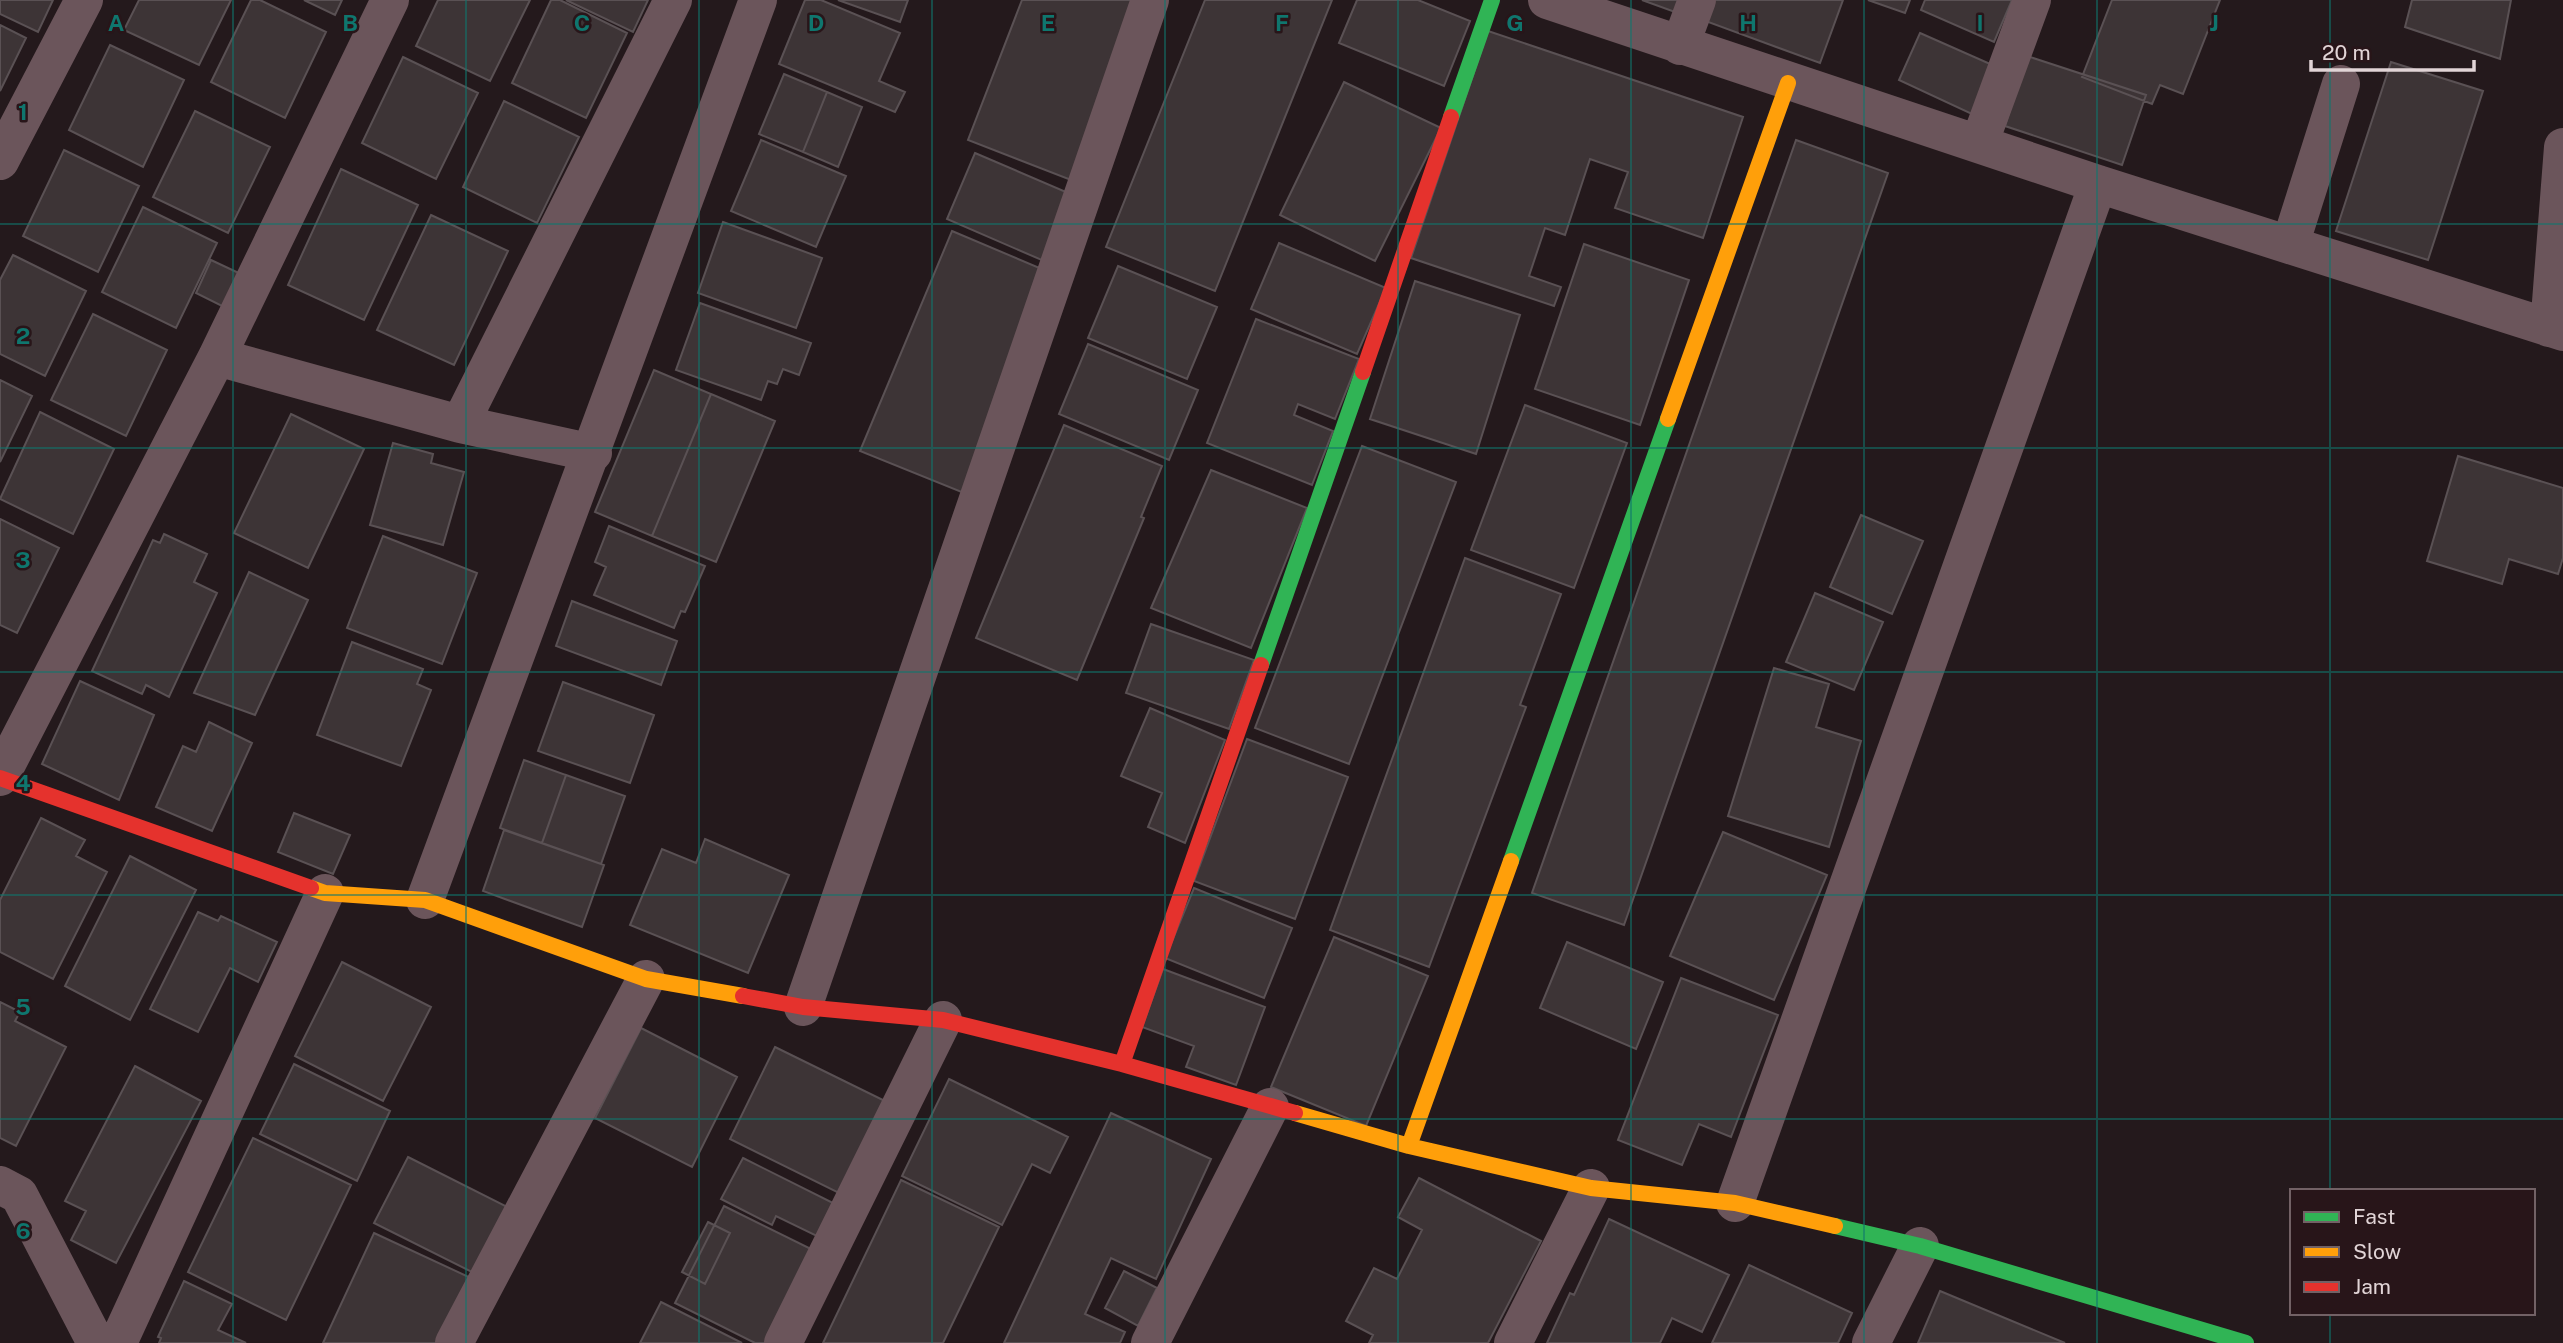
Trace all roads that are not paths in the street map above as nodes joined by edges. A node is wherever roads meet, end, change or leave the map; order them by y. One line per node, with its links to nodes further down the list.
1 (84, 0): 15 (street)
2 (390, 0): 19 (street)
3 (673, 0): 20 (street)
4 (758, 0): 21 (street)
5 (1150, 0): 26 (street)
6 (1492, 0): 28 (street)
7 (1547, 0): 10 (street)
8 (1698, 0): 10 (street)
9 (2032, 0): 13 (street)
10 (1680, 46): 11 (street)
11 (1788, 83): 13 (street); 30 (street)
12 (2341, 84): 17 (street)
13 (1979, 144): 16 (street)
14 (2563, 147): 18 (street)
15 (0, 161)
16 (2098, 184): 17 (street); 33 (street)
17 (2290, 245): 18 (street)
18 (2556, 330)
19 (217, 357): 20 (street); 22 (street)
20 (460, 424): 21 (street)
21 (593, 453): 24 (street)
22 (0, 777): 23 (street)
23 (325, 894): 24 (street); 36 (street)
24 (425, 900): 25 (street)
25 (646, 979): 26 (street); 37 (street)
26 (803, 1007): 27 (street)
27 (943, 1020): 28 (street); 38 (street)
28 (1122, 1065): 29 (street)
29 (1270, 1107): 30 (street); 39 (street)
30 (1409, 1146): 32 (street)
31 (0, 1185): 35 (street)
32 (1591, 1188): 33 (street); 40 (street)
33 (1735, 1203): 34 (street)
34 (1920, 1246): 41 (street); 42 (street)
35 (96, 1343)
36 (118, 1343)
37 (454, 1343)
38 (783, 1343)
39 (1150, 1343)
40 (1513, 1343)
41 (1871, 1343)
42 (2246, 1343)

